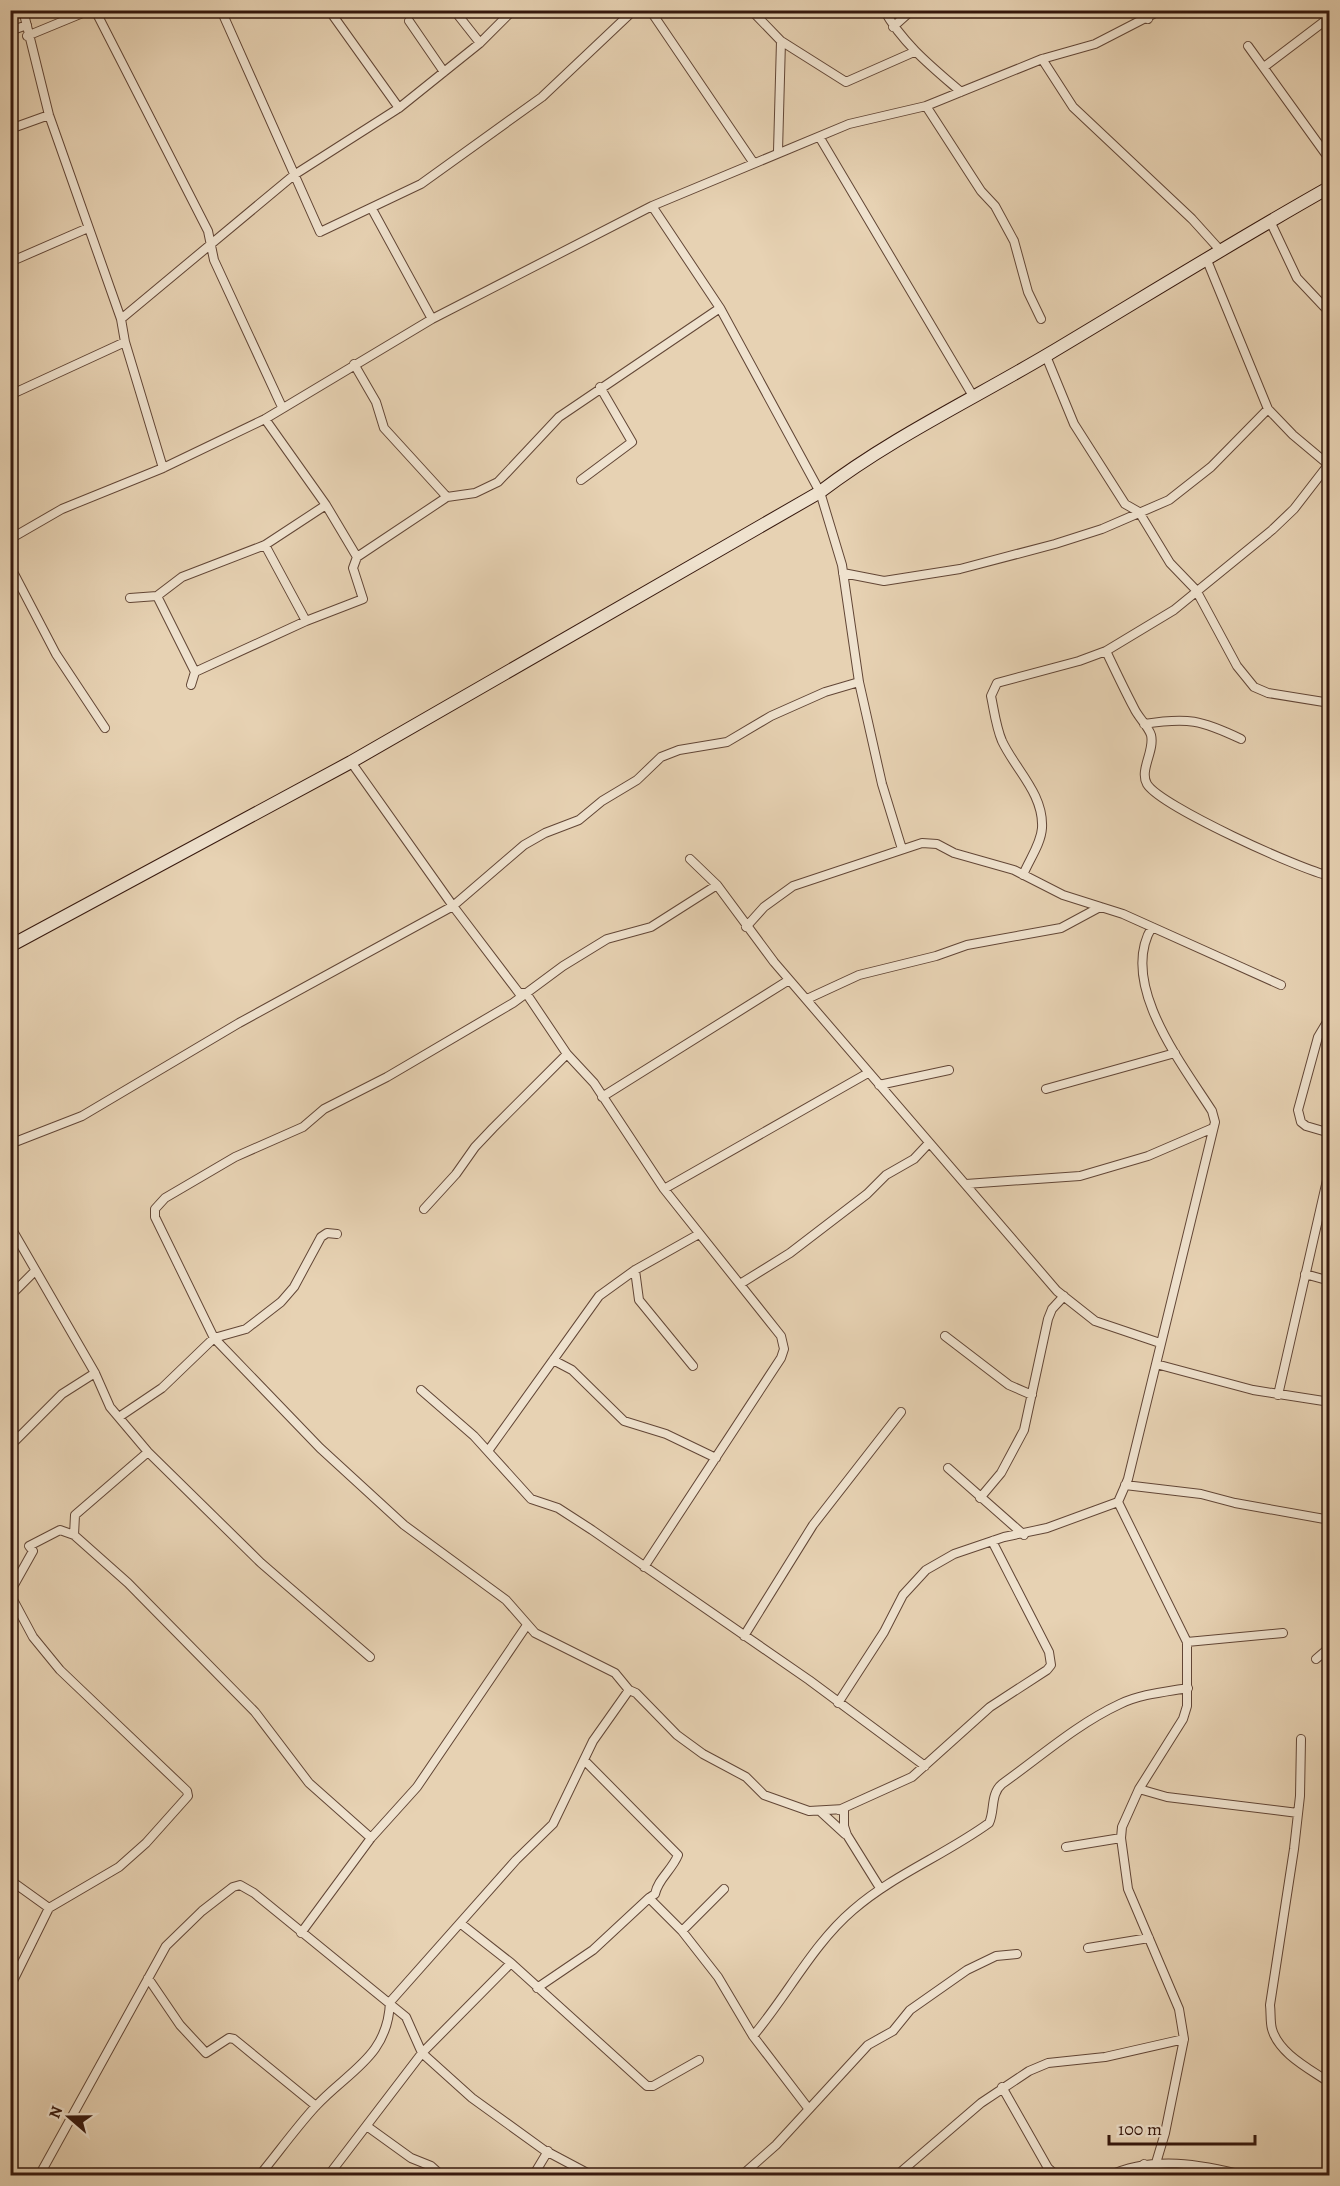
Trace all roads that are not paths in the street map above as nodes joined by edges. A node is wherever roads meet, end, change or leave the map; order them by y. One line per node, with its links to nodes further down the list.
1 (23, 10): 18 (street)
2 (90, 10): 21 (street)
3 (95, 10): 44 (street)
4 (221, 10): 38 (street)
5 (329, 10): 31 (street)
6 (454, 10): 23 (street)
7 (513, 10): 23 (street)
8 (634, 10): 41 (street)
9 (650, 10): 37 (street)
10 (751, 10): 22 (street)
11 (884, 10): 19 (street)
12 (912, 10): 19 (street)
13 (1142, 10): 16 (street)
14 (1161, 10): 16 (street)
15 (1329, 17): 27 (street)
16 (1148, 19): 26 (street)
17 (409, 21): 28 (street)
18 (27, 25): 20 (street); 21 (street)
19 (893, 27): 25 (street)
20 (10, 31)
21 (27, 36): 32 (street)
22 (781, 41): 25 (street); 35 (street)
23 (480, 43): 28 (street)
24 (1248, 46): 27 (street)
25 (914, 52): 29 (street)
26 (1042, 59): 29 (street); 45 (street)
27 (1263, 67): 36 (street)
28 (444, 72): 31 (street)
29 (961, 92): 30 (street)
30 (926, 106): 34 (street); 52 (street)
31 (399, 108): 38 (street)
32 (49, 116): 33 (street); 43 (street)
33 (10, 129)
34 (820, 138): 35 (street); 58 (street)
35 (778, 151): 37 (street)
36 (1329, 160)
37 (753, 162): 40 (street)
38 (294, 175): 41 (street); 44 (street)
39 (1329, 187): 42 (street)
40 (652, 206): 48 (street); 51 (street)
41 (372, 209): 51 (street)
42 (1270, 221): 45 (street); 49 (street)
43 (88, 228): 47 (street); 50 (street)
44 (209, 247): 50 (street); 59 (street)
45 (1220, 250): 46 (street)
46 (1206, 258): 54 (street); 60 (street)
47 (10, 262)
48 (720, 308): 56 (street); 65 (street)
49 (1329, 313)
50 (121, 319): 53 (street)
51 (432, 319): 55 (street)
52 (1041, 319)
53 (124, 342): 57 (street); 63 (street)
54 (1046, 356): 58 (street); 68 (street)
55 (354, 364): 59 (street); 66 (street)
56 (600, 387): 64 (street); 66 (street)
57 (10, 395)
58 (973, 396): 65 (street)
59 (282, 407): 61 (street)
60 (1268, 409): 62 (street); 68 (street)
61 (265, 419): 63 (street); 67 (street)
62 (1328, 466): 74 (street)
63 (163, 468): 69 (street)
64 (581, 480)
65 (820, 492): 73 (street); 79 (street); 87 (street)
66 (447, 497): 71 (street)
67 (326, 505): 70 (street); 71 (street)
68 (1139, 512): 73 (street); 74 (street)
69 (10, 540)
70 (265, 545): 75 (street); 77 (street)
71 (357, 556): 77 (street)
72 (10, 566): 85 (street)
73 (843, 573): 81 (street)
74 (1196, 590): 78 (street); 83 (street)
75 (157, 596): 76 (street); 80 (street)
76 (130, 598)
77 (306, 621): 80 (street)
78 (1106, 651): 84 (street); 90 (street)
79 (519, 658)
80 (195, 672): 82 (street)
81 (860, 682): 88 (street); 93 (street)
82 (191, 685)
83 (1329, 703)
84 (1144, 724): 86 (street); 91 (street)
85 (105, 728)
86 (1241, 739)
87 (351, 762): 93 (street); 97 (street)
88 (902, 849): 90 (street); 95 (street)
89 (690, 859): 92 (street)
90 (1023, 875): 94 (street)
91 (1329, 876)
92 (717, 885): 95 (street); 100 (street)
93 (453, 906): 100 (street); 113 (street)
94 (1100, 907): 96 (street); 101 (street)
95 (746, 927): 98 (street)
96 (1152, 927): 99 (street); 103 (street)
97 (10, 946)
98 (789, 980): 101 (street); 109 (street)
99 (1281, 985)
100 (526, 993): 104 (street); 129 (street)
101 (807, 999): 106 (street)
102 (1329, 1017): 111 (street)
103 (1175, 1053): 108 (street); 110 (street)
104 (567, 1054): 109 (street); 117 (street)
105 (949, 1070): 107 (street)
106 (868, 1072): 107 (street); 116 (street)
107 (879, 1085): 112 (street)
108 (1046, 1089)
109 (602, 1096): 116 (street)
110 (1213, 1128): 115 (street); 130 (street)
111 (1329, 1133)
112 (929, 1143): 115 (street); 125 (street)
113 (10, 1144)
114 (1329, 1167): 123 (street)
115 (966, 1184): 127 (street)
116 (664, 1189): 120 (street)
117 (424, 1209)
118 (10, 1226): 122 (street)
119 (337, 1234): 129 (street)
120 (699, 1234): 121 (street); 125 (street)
121 (634, 1270): 131 (street); 133 (street)
122 (35, 1271): 126 (street); 134 (street)
123 (1305, 1274): 124 (street); 137 (street)
124 (1329, 1281)
125 (740, 1284): 144 (street)
126 (10, 1296)
127 (1064, 1296): 130 (street); 136 (street)
128 (945, 1336): 136 (street)
129 (214, 1338): 140 (street); 157 (street)
130 (1160, 1343): 132 (street)
131 (553, 1360): 142 (street); 144 (street)
132 (1156, 1364): 137 (street); 146 (street)
133 (693, 1366)
134 (95, 1373): 140 (street); 141 (street)
135 (421, 1390): 142 (street)
136 (1032, 1395): 147 (street)
137 (1278, 1395): 138 (street)
138 (1329, 1402)
139 (901, 1412): 159 (street)
140 (119, 1417): 143 (street)
141 (10, 1446)
142 (488, 1451): 155 (street)
143 (148, 1452): 149 (street); 162 (street)
144 (716, 1458): 155 (street)
145 (948, 1468): 147 (street)
146 (1125, 1485): 148 (street); 150 (street)
147 (980, 1498): 153 (street)
148 (1118, 1502): 153 (street); 160 (street)
149 (75, 1515): 151 (street); 152 (street)
150 (1329, 1520)
151 (60, 1530): 152 (street); 156 (street)
152 (74, 1535): 175 (street)
153 (1024, 1535): 154 (street)
154 (992, 1541): 166 (street); 169 (street)
155 (644, 1567): 159 (street)
156 (10, 1593): 182 (street)
157 (527, 1625): 165 (street); 175 (street)
158 (1283, 1633): 160 (street)
159 (744, 1636): 166 (street)
160 (1187, 1642): 164 (street)
161 (1329, 1647): 163 (street)
162 (370, 1657)
163 (1316, 1659)
164 (1188, 1688): 170 (street); 180 (street)
165 (629, 1690): 168 (street); 172 (street)
166 (838, 1702): 169 (street)
167 (1301, 1739): 173 (street)
168 (584, 1760): 181 (street); 183 (street)
169 (925, 1766): 171 (street)
170 (1139, 1789): 173 (street); 176 (street)
171 (844, 1809): 172 (street); 174 (street)
172 (821, 1812): 174 (street)
173 (1298, 1813): 198 (street)
174 (847, 1835): 180 (street)
175 (371, 1838): 185 (street)
176 (1121, 1838): 177 (street); 186 (street)
177 (1066, 1847)
178 (10, 1880): 182 (street)
179 (724, 1888): 184 (street)
180 (880, 1888): 194 (street)
181 (649, 1898): 184 (street); 192 (street)
182 (49, 1908): 191 (street)
183 (460, 1923): 189 (street); 193 (street)
184 (682, 1931): 194 (street)
185 (301, 1933): 190 (street); 193 (street)
186 (1149, 1938): 187 (street); 195 (street)
187 (1088, 1948)
188 (1017, 1954): 201 (street)
189 (511, 1963): 192 (street); 196 (street)
190 (147, 1978): 200 (street); 208 (street)
191 (10, 1987)
192 (537, 1988): 197 (street)
193 (390, 2002): 196 (street); 200 (street)
194 (753, 2036): 201 (street)
195 (1184, 2039): 199 (street); 205 (street)
196 (422, 2053): 202 (street); 203 (street)
197 (699, 2060)
198 (1329, 2083)
199 (1002, 2087): 215 (street); 216 (street)
200 (316, 2106): 209 (street)
201 (808, 2108): 214 (street)
202 (368, 2127): 210 (street); 211 (street)
203 (548, 2151): 212 (street); 213 (street)
204 (1144, 2163): 205 (street); 217 (street); 218 (street)
205 (1156, 2163): 219 (street)
206 (10, 2170): 207 (street)
207 (19, 2175)
208 (39, 2175)
209 (259, 2175)
210 (328, 2175)
211 (442, 2175)
212 (533, 2175)
213 (592, 2175)
214 (741, 2175)
215 (896, 2175)
216 (1057, 2175)
217 (1108, 2175)
218 (1149, 2175)
219 (1247, 2175)

